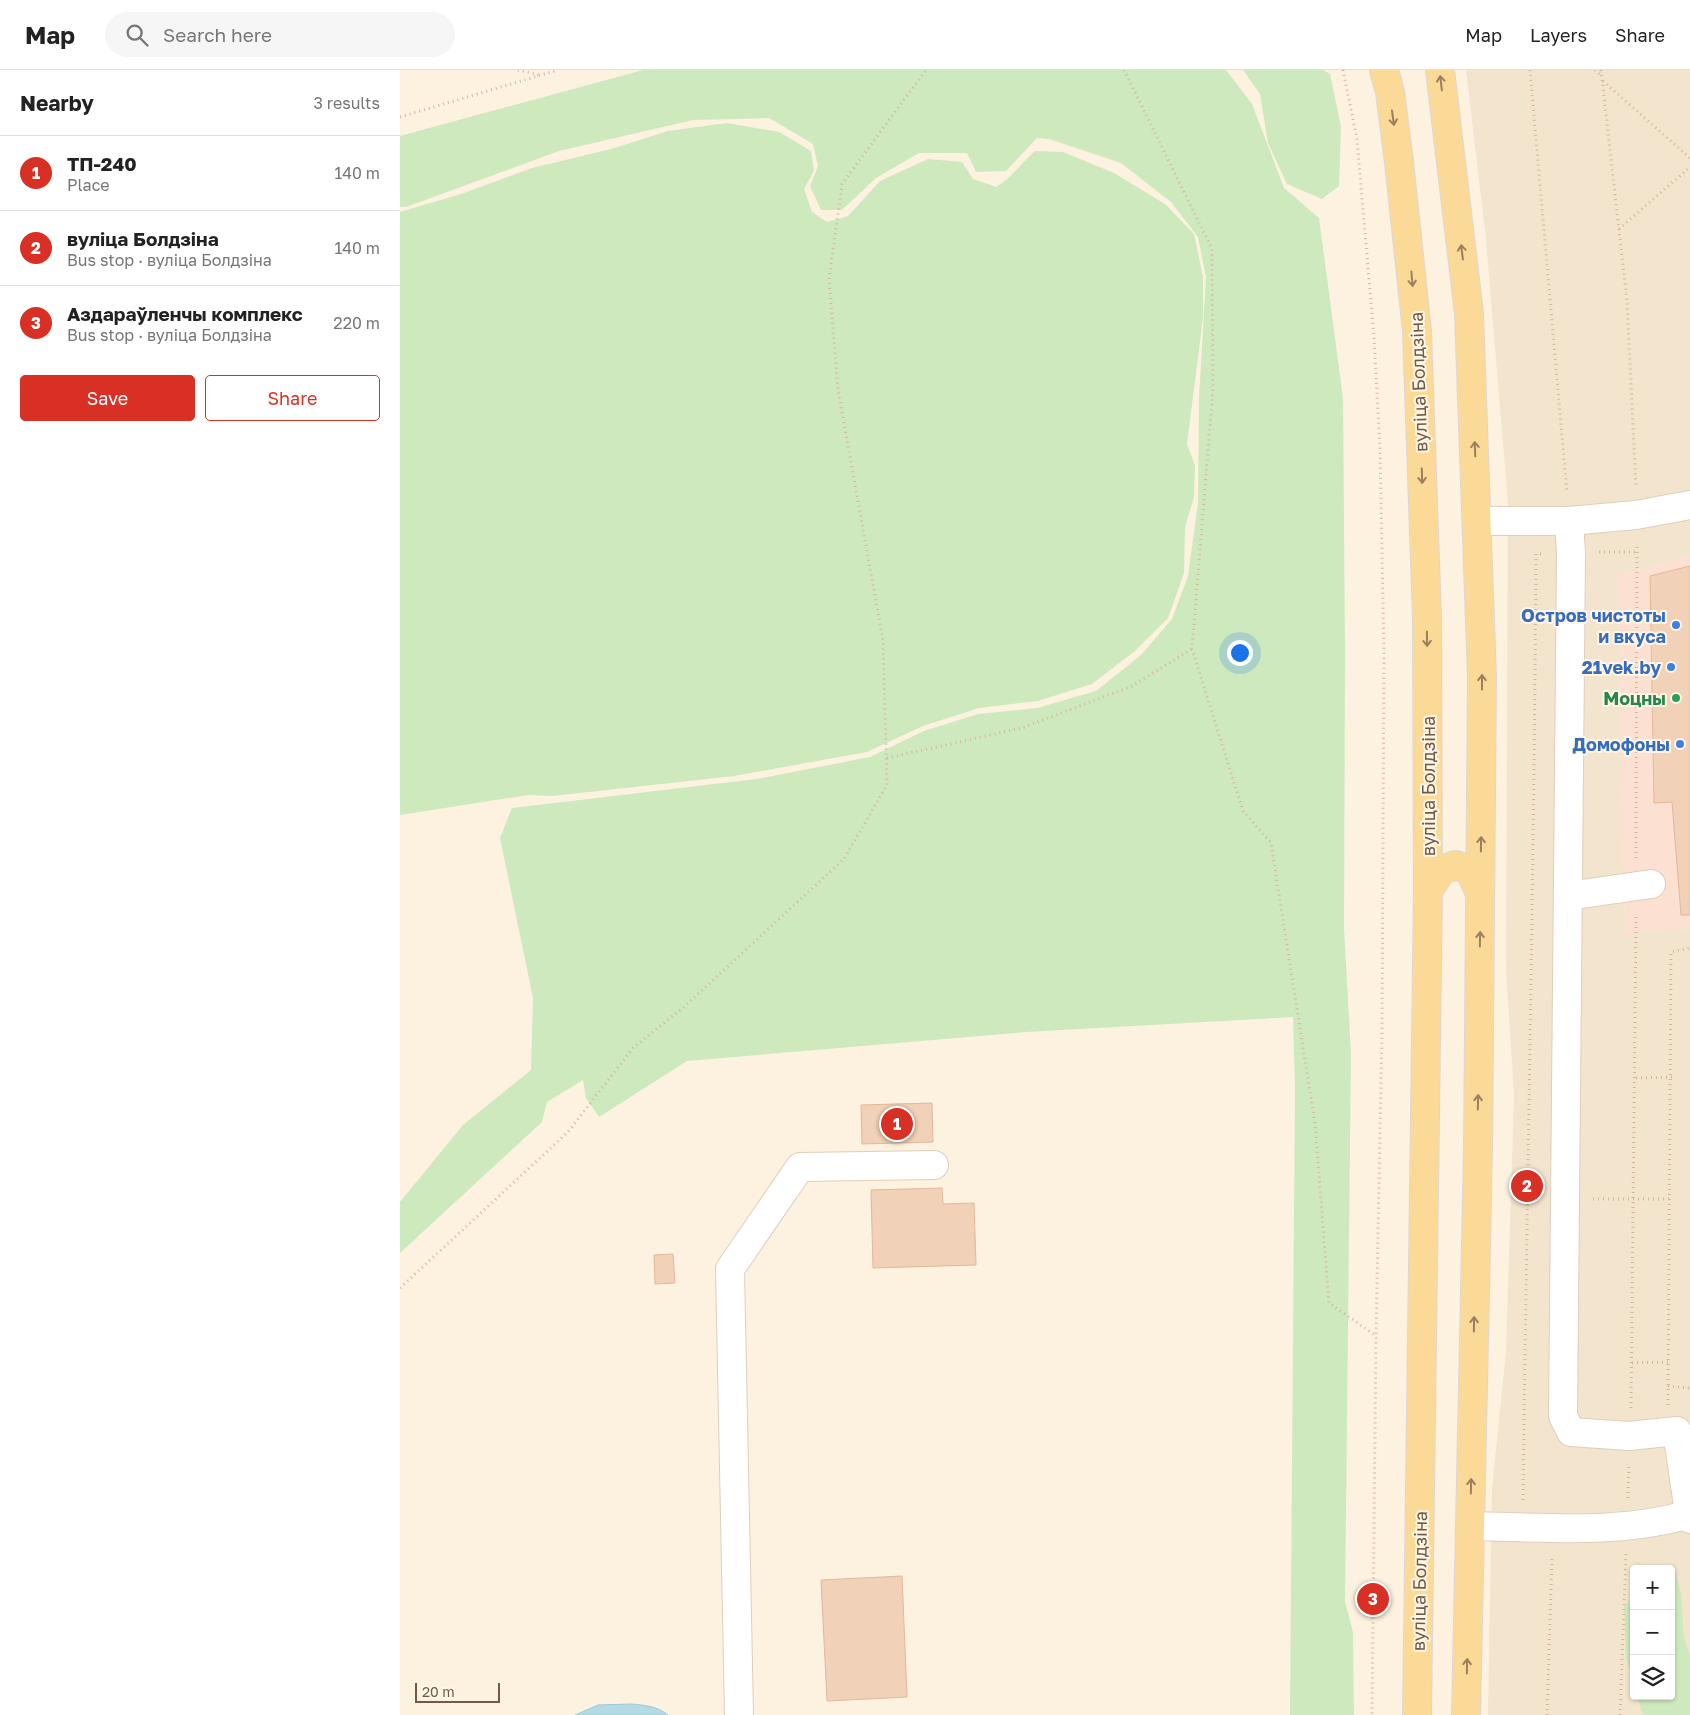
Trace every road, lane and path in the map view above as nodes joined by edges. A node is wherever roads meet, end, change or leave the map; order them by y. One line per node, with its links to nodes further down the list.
1 (518, 70): 11 (path)
2 (558, 70): 11 (path)
3 (926, 70): 25 (path)
4 (1124, 70): 24 (path)
5 (1343, 70): 37 (path)
6 (1384, 70): 27 (main road, вуліца Болдзіна, one-way to 27)
7 (1440, 70): 20 (main road, one-way to 7)
8 (1595, 70): 12 (path)
9 (1601, 70): 12 (path)
10 (1532, 71): 21 (path)
11 (540, 75): 14 (path)
12 (1602, 76): 13 (path)
13 (1602, 82): 15 (path); 17 (path)
14 (400, 117)
15 (1690, 158)
16 (1690, 167): 17 (path)
17 (1620, 229): 19 (path)
18 (1690, 505): 19 (lane)
19 (1636, 515): 21 (lane); 22 (path)
20 (1478, 520): 21 (lane); 28 (main road, one-way to 20)
21 (1569, 521): 23 (lane)
22 (1638, 552): 23 (path); 26 (path)
23 (1571, 553): 29 (lane); 44 (path)
24 (1192, 649): 25 (path); 37 (path)
25 (887, 758): 36 (path)
26 (1644, 885): 29 (lane); 32 (path)
27 (1428, 891): 28 (main road); 51 (main road, вуліца Болдзіна)
28 (1480, 893): 46 (main road, one-way to 28)
29 (1568, 896): 43 (lane)
30 (1690, 948): 31 (path)
31 (1672, 1077): 32 (path); 35 (path)
32 (1636, 1078): 34 (path)
33 (934, 1164): 49 (lane)
34 (1634, 1199): 35 (path); 39 (path)
35 (1670, 1199): 38 (path)
36 (400, 1288)
37 (1376, 1336): 50 (path)
38 (1668, 1362): 39 (path); 40 (path)
39 (1632, 1363): 43 (path)
40 (1668, 1386): 41 (path); 42 (path)
41 (1690, 1388)
42 (1667, 1432): 43 (lane); 45 (lane)
43 (1629, 1436): 47 (path)
44 (1523, 1507)
45 (1690, 1516): 47 (lane)
46 (1470, 1526): 48 (lane); 52 (main road, one-way to 46)
47 (1627, 1526): 48 (lane); 54 (path)
48 (1553, 1528): 53 (path)
49 (739, 1715)
50 (1372, 1715)
51 (1417, 1715)
52 (1466, 1715)
53 (1547, 1715)
54 (1620, 1715)

